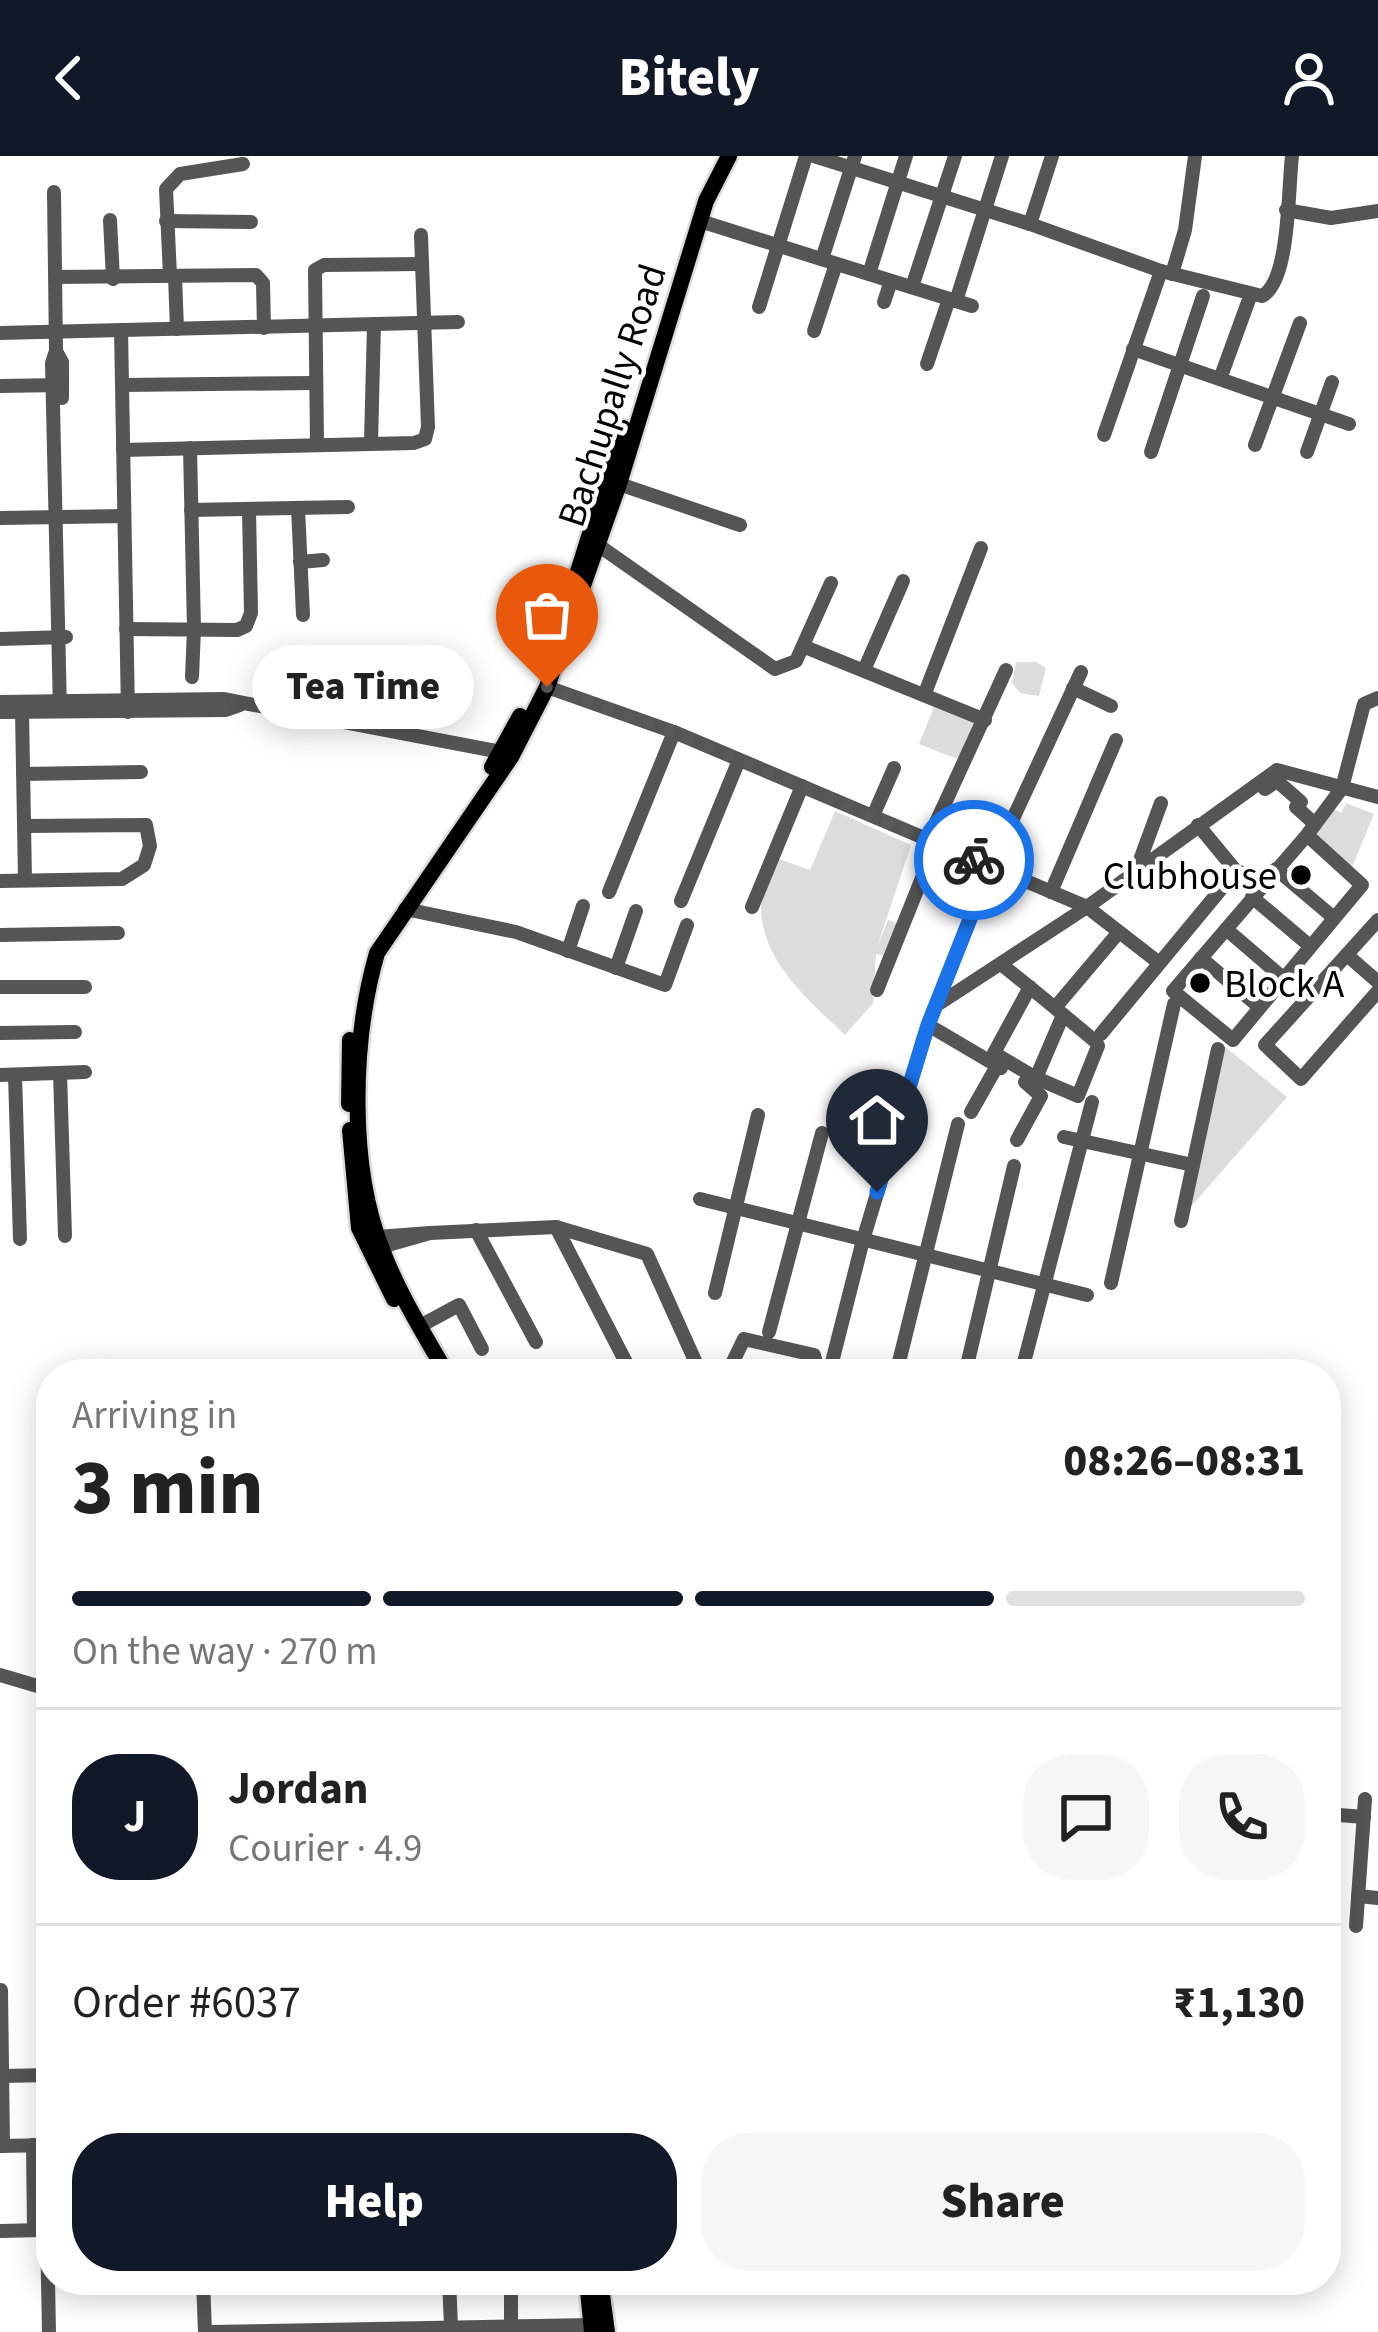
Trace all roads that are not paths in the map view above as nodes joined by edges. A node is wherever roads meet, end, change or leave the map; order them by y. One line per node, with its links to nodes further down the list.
1 (716, 156): 109 (main road, Bachupally Road)
2 (729, 156): 19 (main road, Bachupally Road)
3 (810, 156): 10 (street); 24 (street)
4 (906, 156): 12 (street)
5 (955, 156): 14 (street)
6 (1002, 156): 15 (street)
7 (1052, 156): 22 (street)
8 (1195, 156): 27 (street)
9 (1292, 156): 16 (street)
10 (853, 161): 12 (street); 25 (street)
11 (243, 164): 20 (street)
12 (898, 182): 14 (street); 28 (street)
13 (54, 192): 30 (street)
14 (942, 196): 15 (street); 33 (street)
15 (985, 209): 22 (street); 36 (street)
16 (1286, 210): 17 (street); 34 (street)
17 (1378, 211)
18 (110, 220): 31 (street)
19 (700, 220): 24 (street); 71 (main road, Bachupally Road)
20 (166, 221): 21 (street); 29 (street)
21 (251, 222)
22 (1030, 224): 27 (street)
23 (421, 235): 26 (street)
24 (777, 245): 25 (street); 39 (street)
25 (829, 262): 28 (street); 48 (street)
26 (422, 264): 41 (street); 44 (street)
27 (1167, 273): 34 (street); 51 (street)
28 (869, 274): 32 (street)
29 (173, 276): 31 (street); 45 (street); 46 (street)
30 (56, 277): 31 (street); 49 (street)
31 (113, 279)
32 (891, 281): 33 (street); 37 (street)
33 (912, 287): 36 (street)
34 (1251, 294): 54 (street)
35 (1203, 296): 53 (street)
36 (952, 300): 38 (street); 52 (street)
37 (884, 302)
38 (972, 306)
39 (759, 307)
40 (458, 322): 41 (street)
41 (424, 323): 43 (street); 64 (street)
42 (1300, 323): 60 (street)
43 (374, 324): 44 (street); 64 (street)
44 (316, 326): 45 (street); 56 (street)
45 (264, 328): 46 (street)
46 (177, 329): 47 (street)
47 (121, 330): 49 (street); 59 (street)
48 (814, 331)
49 (56, 332): 50 (street); 57 (street)
50 (0, 334)
51 (1133, 349): 53 (street); 63 (street)
52 (927, 364)
53 (1181, 366): 54 (street); 69 (street)
54 (1220, 380): 60 (street)
55 (1332, 382): 61 (street)
56 (314, 383): 59 (street); 65 (street)
57 (58, 385): 58 (street); 76 (street)
58 (0, 386)
59 (122, 386): 68 (street)
60 (1273, 398): 61 (street); 66 (street)
61 (1322, 415): 62 (street); 70 (street)
62 (1349, 424)
63 (1104, 435)
64 (371, 442): 65 (street)
65 (317, 444): 67 (street)
66 (1256, 445)
67 (190, 448): 68 (street); 75 (street)
68 (123, 450): 77 (street)
69 (1151, 452)
70 (1307, 452)
71 (619, 484): 79 (street); 80 (main road, Bachupally Road)
72 (348, 507): 73 (street)
73 (298, 508): 74 (street); 83 (street)
74 (249, 509): 75 (street); 88 (street)
75 (191, 510): 88 (street)
76 (60, 516): 77 (street); 78 (street); 89 (street)
77 (124, 516): 87 (street)
78 (0, 518)
79 (740, 525)
80 (598, 545): 91 (street); 96 (main road, Bachupally Road)
81 (981, 548): 98 (street)
82 (322, 560): 83 (street)
83 (300, 562): 86 (street)
84 (903, 581): 92 (street)
85 (831, 583): 91 (street)
86 (303, 615)
87 (126, 629): 88 (street); 102 (street)
88 (194, 629): 95 (street)
89 (62, 638): 90 (street); 101 (street)
90 (0, 639)
91 (805, 647): 92 (street)
92 (865, 668): 98 (street)
93 (1006, 670): 106 (street)
94 (1081, 673): 97 (street)
95 (192, 677)
96 (547, 687): 107 (street); 136 (main road, Bachupally Road)
97 (1073, 688): 103 (street); 123 (street)
98 (925, 693): 106 (street)
99 (1378, 698): 115 (street)
100 (0, 702): 101 (street)
101 (64, 705): 102 (street); 104 (street)
102 (129, 705): 109 (street)
103 (1111, 706)
104 (22, 711): 105 (street); 113 (street)
105 (0, 712)
106 (985, 720): 122 (street)
107 (674, 732): 110 (street); 129 (street)
108 (1116, 740): 130 (street)
109 (501, 752): 203 (main road, Bachupally Road)
110 (739, 760): 114 (street); 132 (street)
111 (894, 768): 118 (street)
112 (141, 772): 113 (street)
113 (23, 774): 119 (street)
114 (802, 786): 118 (street); 134 (street)
115 (1342, 788): 116 (street); 120 (street); 121 (street)
116 (1378, 796)
117 (1161, 803): 125 (street)
118 (873, 816): 122 (street)
119 (24, 826): 127 (street); 127 (street)
120 (1201, 827): 121 (street); 124 (street); 125 (street)
121 (1311, 830): 126 (street); 138 (street)
122 (932, 842): 123 (street); 157 (street)
123 (992, 863): 130 (street); 158 (street)
124 (1236, 871): 126 (street); 149 (street)
125 (1135, 874): 135 (street)
126 (1272, 874): 131 (street); 138 (street)
127 (25, 880): 128 (street)
128 (0, 881)
129 (609, 892)
130 (1051, 892): 135 (street)
131 (1252, 897): 141 (street); 145 (street)
132 (681, 901)
133 (584, 906): 146 (street)
134 (752, 907)
135 (1087, 907): 142 (street); 150 (street)
136 (405, 909): 146 (street); 192 (main road, Bachupally Road)
137 (636, 911): 151 (street)
138 (1334, 918): 145 (street)
139 (1378, 920): 147 (street)
140 (687, 925): 151 (street)
141 (1226, 929): 148 (street); 152 (street)
142 (1119, 932): 149 (street); 161 (street)
143 (118, 933): 144 (street)
144 (0, 935)
145 (1310, 946): 152 (street)
146 (568, 951): 151 (street)
147 (1347, 956): 153 (street); 153 (street)
148 (1201, 958): 160 (street); 160 (street)
149 (1158, 962): 165 (street)
150 (1002, 965): 156 (street); 158 (street)
151 (616, 968)
152 (1282, 978): 160 (street)
153 (1378, 986)
154 (0, 987): 155 (street)
155 (85, 987)
156 (1030, 988): 161 (street); 171 (street)
157 (877, 990)
158 (940, 1003): 162 (street)
159 (1174, 1004): 180 (street)
160 (1258, 1006)
161 (1061, 1009): 171 (street); 171 (street)
162 (928, 1025): 167 (street); 191 (street)
163 (75, 1032): 164 (street)
164 (0, 1033)
165 (1101, 1034)
166 (1218, 1049): 181 (street)
167 (997, 1066): 173 (street); 178 (street)
168 (85, 1072): 169 (street)
169 (60, 1073): 170 (street); 189 (street)
170 (8, 1075): 190 (street)
171 (1036, 1078)
172 (1092, 1102): 179 (street)
173 (971, 1112)
174 (758, 1114): 184 (street)
175 (958, 1124): 193 (street)
176 (822, 1133): 186 (street)
177 (1064, 1137): 179 (street)
178 (1017, 1140)
179 (1083, 1141): 180 (street); 196 (street)
180 (1140, 1154): 181 (street); 195 (street)
181 (1193, 1165): 185 (street)
182 (1014, 1166): 194 (street)
183 (700, 1199): 184 (street)
184 (735, 1208): 186 (street); 197 (street)
185 (1180, 1221)
186 (798, 1224): 191 (street); 200 (street)
187 (556, 1227): 188 (street); 205 (street); 206 (street)
188 (476, 1230): 192 (street); 201 (street)
189 (64, 1236)
190 (20, 1239)
191 (863, 1240): 193 (street); 209 (street)
192 (379, 1242): 199 (main road, Bachupally Road)
193 (926, 1256): 194 (street); 210 (street)
194 (990, 1271): 196 (street); 211 (street)
195 (1112, 1283)
196 (1043, 1285): 198 (street); 212 (street)
197 (715, 1293)
198 (1087, 1295)
199 (420, 1326): 202 (street); 204 (main road, Bachupally Road)
200 (770, 1332)
201 (536, 1342)
202 (482, 1349)
203 (426, 1359)
204 (439, 1359)
205 (624, 1359)
206 (694, 1359)
207 (735, 1359): 208 (street)
208 (815, 1359)
209 (833, 1359)
210 (900, 1359)
211 (969, 1359)
212 (1025, 1359)
213 (0, 1675): 214 (street)
214 (36, 1686)
215 (1365, 1799): 217 (street)
216 (1341, 1815): 217 (street)
217 (1364, 1817): 218 (street)
218 (1358, 1896): 219 (street); 220 (street)
219 (1378, 1898)
220 (1356, 1926)
221 (1, 1990): 222 (street)
222 (2, 2076): 223 (street); 224 (street)
223 (36, 2076)
224 (2, 2105): 227 (street)
225 (32, 2145): 226 (street); 227 (street); 228 (street)
226 (36, 2145)
227 (2, 2146)
228 (36, 2173)
229 (36, 2230): 230 (street)
230 (0, 2231)
231 (47, 2295): 242 (street)
232 (203, 2295): 243 (street)
233 (449, 2295): 237 (street)
234 (511, 2295): 238 (street)
235 (589, 2295): 240 (main road)
236 (599, 2295): 240 (main road)
237 (451, 2326): 238 (street); 239 (street)
238 (511, 2326): 240 (street)
239 (369, 2330): 241 (street)
240 (597, 2330)
241 (295, 2331): 243 (street)
242 (49, 2332)
243 (207, 2332)

